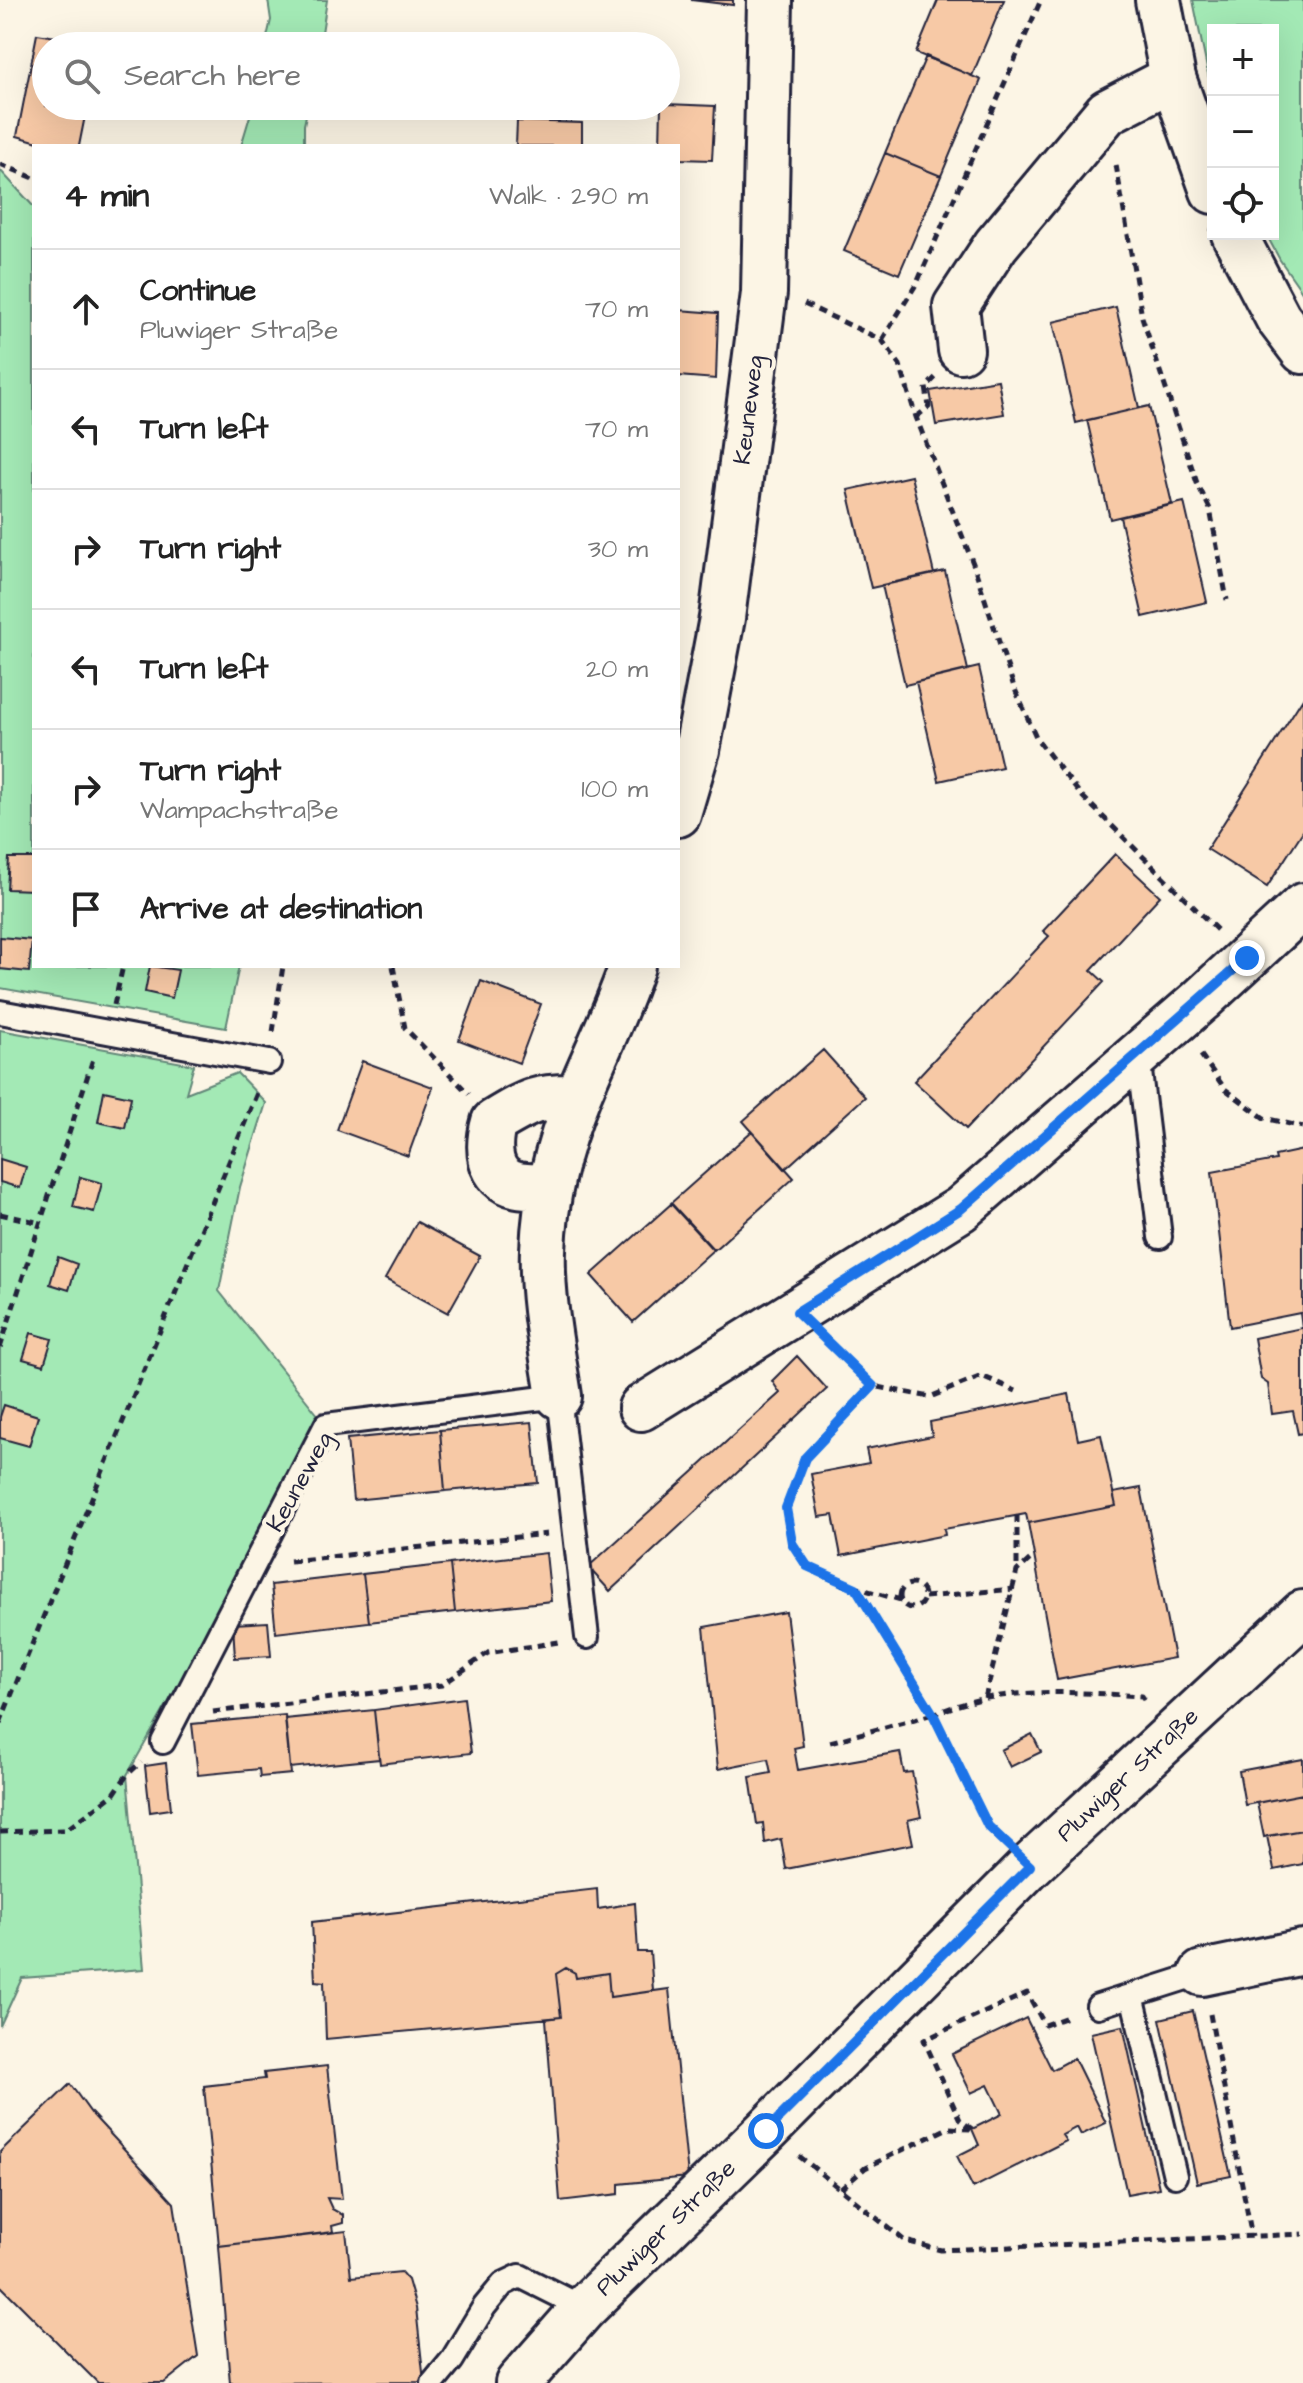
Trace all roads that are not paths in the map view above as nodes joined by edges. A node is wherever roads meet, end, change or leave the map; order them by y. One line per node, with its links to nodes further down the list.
1 (770, 0): 8 (street, Keuneweg)
2 (1158, 0): 3 (street)
3 (1173, 78): 4 (street); 6 (street)
4 (1207, 174)
5 (1237, 240): 7 (street)
6 (961, 350)
7 (1303, 351)
8 (680, 807)
9 (1303, 906): 12 (street)
10 (631, 968): 14 (street)
11 (0, 1012): 13 (lane)
12 (1138, 1055): 16 (lane); 18 (street)
13 (269, 1062)
14 (577, 1097): 15 (street); 15 (street)
15 (550, 1186): 17 (street)
16 (1160, 1237)
17 (559, 1396): 20 (lane); 21 (lane, Keuneweg)
18 (641, 1408)
19 (1303, 1613): 27 (street, Pluwiger Straße)
20 (587, 1637)
21 (163, 1742)
22 (1303, 1952): 23 (street)
23 (1202, 1973): 24 (lane)
24 (1132, 1995): 25 (lane); 26 (lane)
25 (1098, 2006)
26 (1175, 2176)
27 (584, 2308): 28 (lane); 29 (street, Pluwiger Straße)
28 (433, 2383)
29 (518, 2383)

